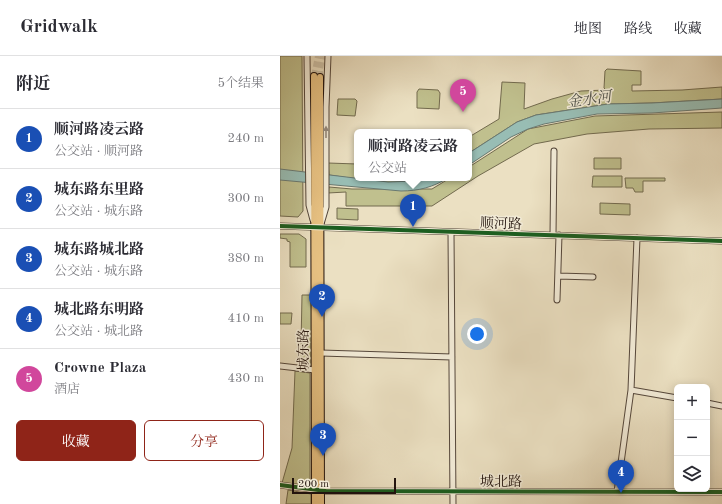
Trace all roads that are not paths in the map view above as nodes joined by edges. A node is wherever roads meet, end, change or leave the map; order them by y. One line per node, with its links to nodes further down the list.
1 (307, 56): 5 (street)
2 (328, 56): 5 (street, one-way to 2)
3 (317, 76): 5 (main road, 城东路)
4 (554, 151): 10 (street)
5 (317, 170): 6 (main road, 城东路); 6 (street)
6 (318, 189): 8 (main road, 城东路); 8 (street)
7 (280, 226): 8 (street, 顺河路)
8 (319, 227): 9 (street, 顺河路); 16 (main road, 城东路); 19 (main road, 城东路)
9 (451, 232): 10 (street, 顺河路); 17 (street)
10 (556, 235): 11 (street, 顺河路); 13 (street)
11 (637, 238): 12 (street, 顺河路); 20 (street)
12 (722, 241)
13 (558, 276): 14 (street); 15 (street)
14 (593, 277)
15 (557, 300)
16 (321, 353): 17 (street); 25 (main road, 城东路)
17 (452, 357): 26 (street)
18 (280, 366): 19 (street)
19 (315, 370): 25 (main road, 城东路)
20 (631, 390): 21 (street); 27 (street)
21 (674, 397)
22 (710, 404): 23 (street)
23 (722, 406)
24 (280, 485): 25 (street, 城北路)
25 (318, 490): 26 (street, 城北路); 29 (main road, 城东路); 30 (main road, 城东路)
26 (453, 492): 27 (street, 城北路); 31 (street)
27 (618, 492): 28 (street, 城北路)
28 (722, 492)
29 (315, 504)
30 (321, 504)
31 (453, 504)

